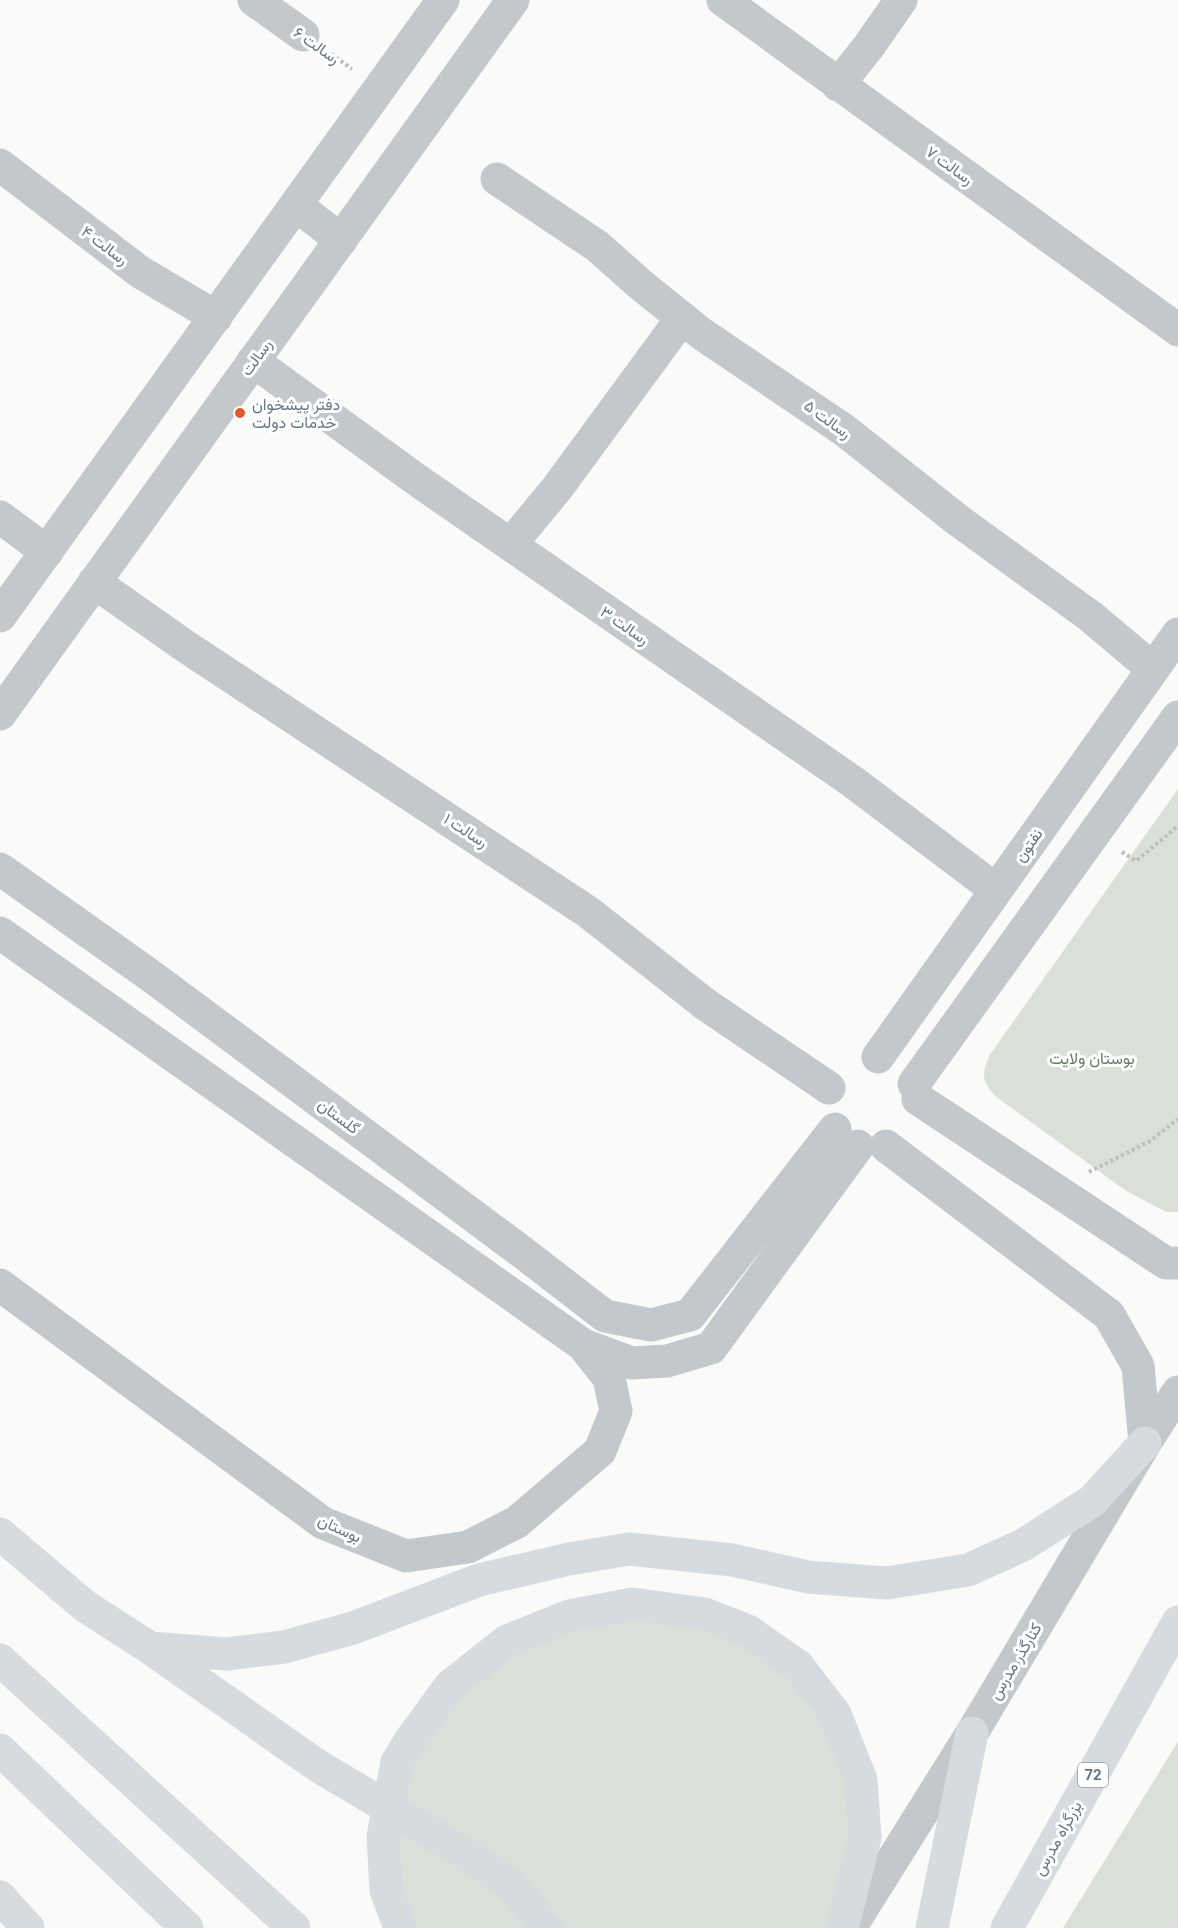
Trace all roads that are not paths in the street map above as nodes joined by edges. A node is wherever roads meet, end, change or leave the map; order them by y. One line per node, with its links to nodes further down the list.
1 (254, 0): 6 (street, رسالت ۶)
2 (443, 0): 10 (street)
3 (513, 0): 11 (street, رسالت)
4 (723, 0): 7 (street, رسالت ۷)
5 (901, 0): 7 (street)
6 (303, 35)
7 (838, 85): 14 (street, رسالت ۷)
8 (0, 165): 12 (street, رسالت ۴)
9 (497, 179): 13 (street, رسالت ۵)
10 (296, 205): 11 (street); 12 (street)
11 (341, 240): 15 (street, رسالت)
12 (216, 317): 18 (street)
13 (682, 318): 17 (street); 22 (street, رسالت ۵)
14 (1178, 330)
15 (253, 361): 17 (street, رسالت ۳); 19 (street, رسالت)
16 (0, 517): 18 (street)
17 (511, 544): 26 (street, رسالت ۳)
18 (46, 552): 20 (street)
19 (94, 582): 23 (street, رسالت); 29 (street, رسالت ۱)
20 (0, 616)
21 (1178, 634): 22 (street, نفتون)
22 (1153, 669): 26 (street, نفتون)
23 (0, 714)
24 (1178, 717): 30 (street)
25 (0, 869): 31 (street, گلستان)
26 (996, 890): 28 (street, نفتون)
27 (0, 933): 34 (street)
28 (878, 1057): 29 (street); 30 (street)
29 (829, 1088): 31 (street)
30 (916, 1092): 31 (street); 32 (street)
31 (860, 1140): 34 (street); 36 (street)
32 (1178, 1263)
33 (0, 1285): 34 (street, بوستان)
34 (583, 1346)
35 (1178, 1392): 36 (street, کنارگذر مدرس)
36 (1145, 1443): 39 (main road); 41 (street, کنارگذر مدرس)
37 (0, 1534): 39 (main road)
38 (1178, 1622): 52 (main road, بزرگراه مدرس / 72)
39 (150, 1648): 48 (main road)
40 (0, 1660): 46 (main road)
41 (972, 1732): 50 (street, کنارگذر مدرس); 51 (main road)
42 (0, 1750): 45 (main road)
43 (0, 1897): 44 (main road)
44 (28, 1928)
45 (187, 1928)
46 (294, 1928)
47 (400, 1928): 49 (main road)
48 (547, 1928)
49 (842, 1928)
50 (850, 1928)
51 (932, 1928)
52 (1007, 1928)

